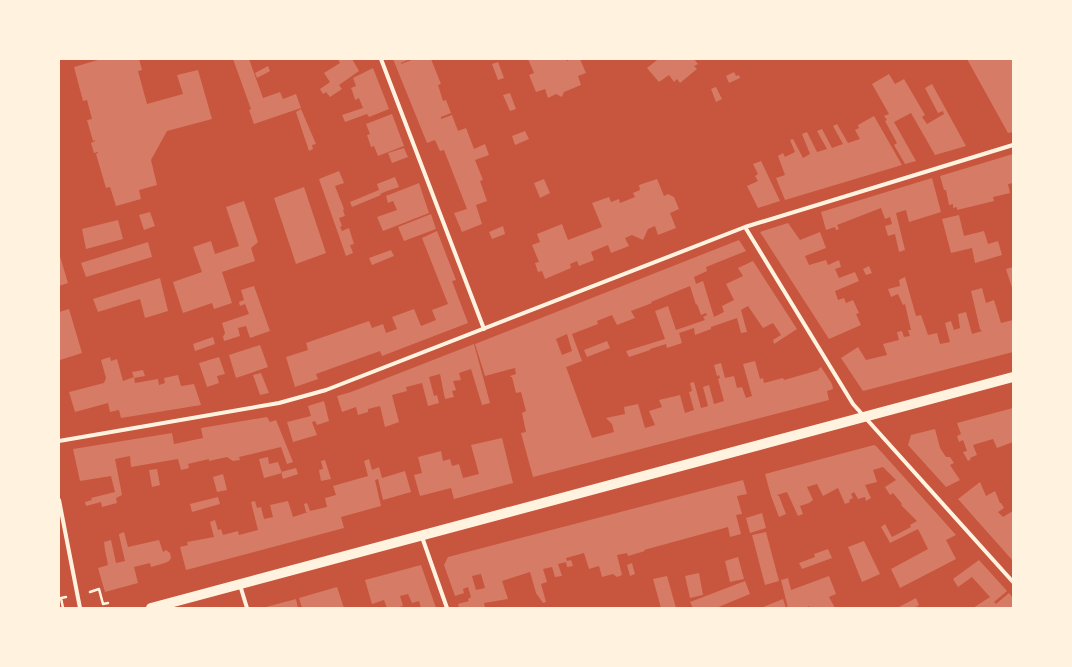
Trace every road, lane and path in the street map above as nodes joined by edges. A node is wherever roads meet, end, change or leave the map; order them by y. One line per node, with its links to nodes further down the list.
1 (381, 59): 4 (street)
2 (1013, 144): 3 (street)
3 (746, 227): 4 (street); 6 (street)
4 (484, 329): 7 (street)
5 (1013, 376): 6 (main road)
6 (864, 417): 9 (main road); 10 (street)
7 (59, 441)
8 (59, 500): 16 (street)
9 (422, 535): 11 (main road); 19 (street)
10 (1013, 582)
11 (239, 584): 17 (main road); 18 (street)
12 (90, 592): 14 (path)
13 (66, 597): 15 (path)
14 (108, 603)
15 (63, 608)
16 (80, 608)
17 (151, 608)
18 (247, 608)
19 (447, 608)

